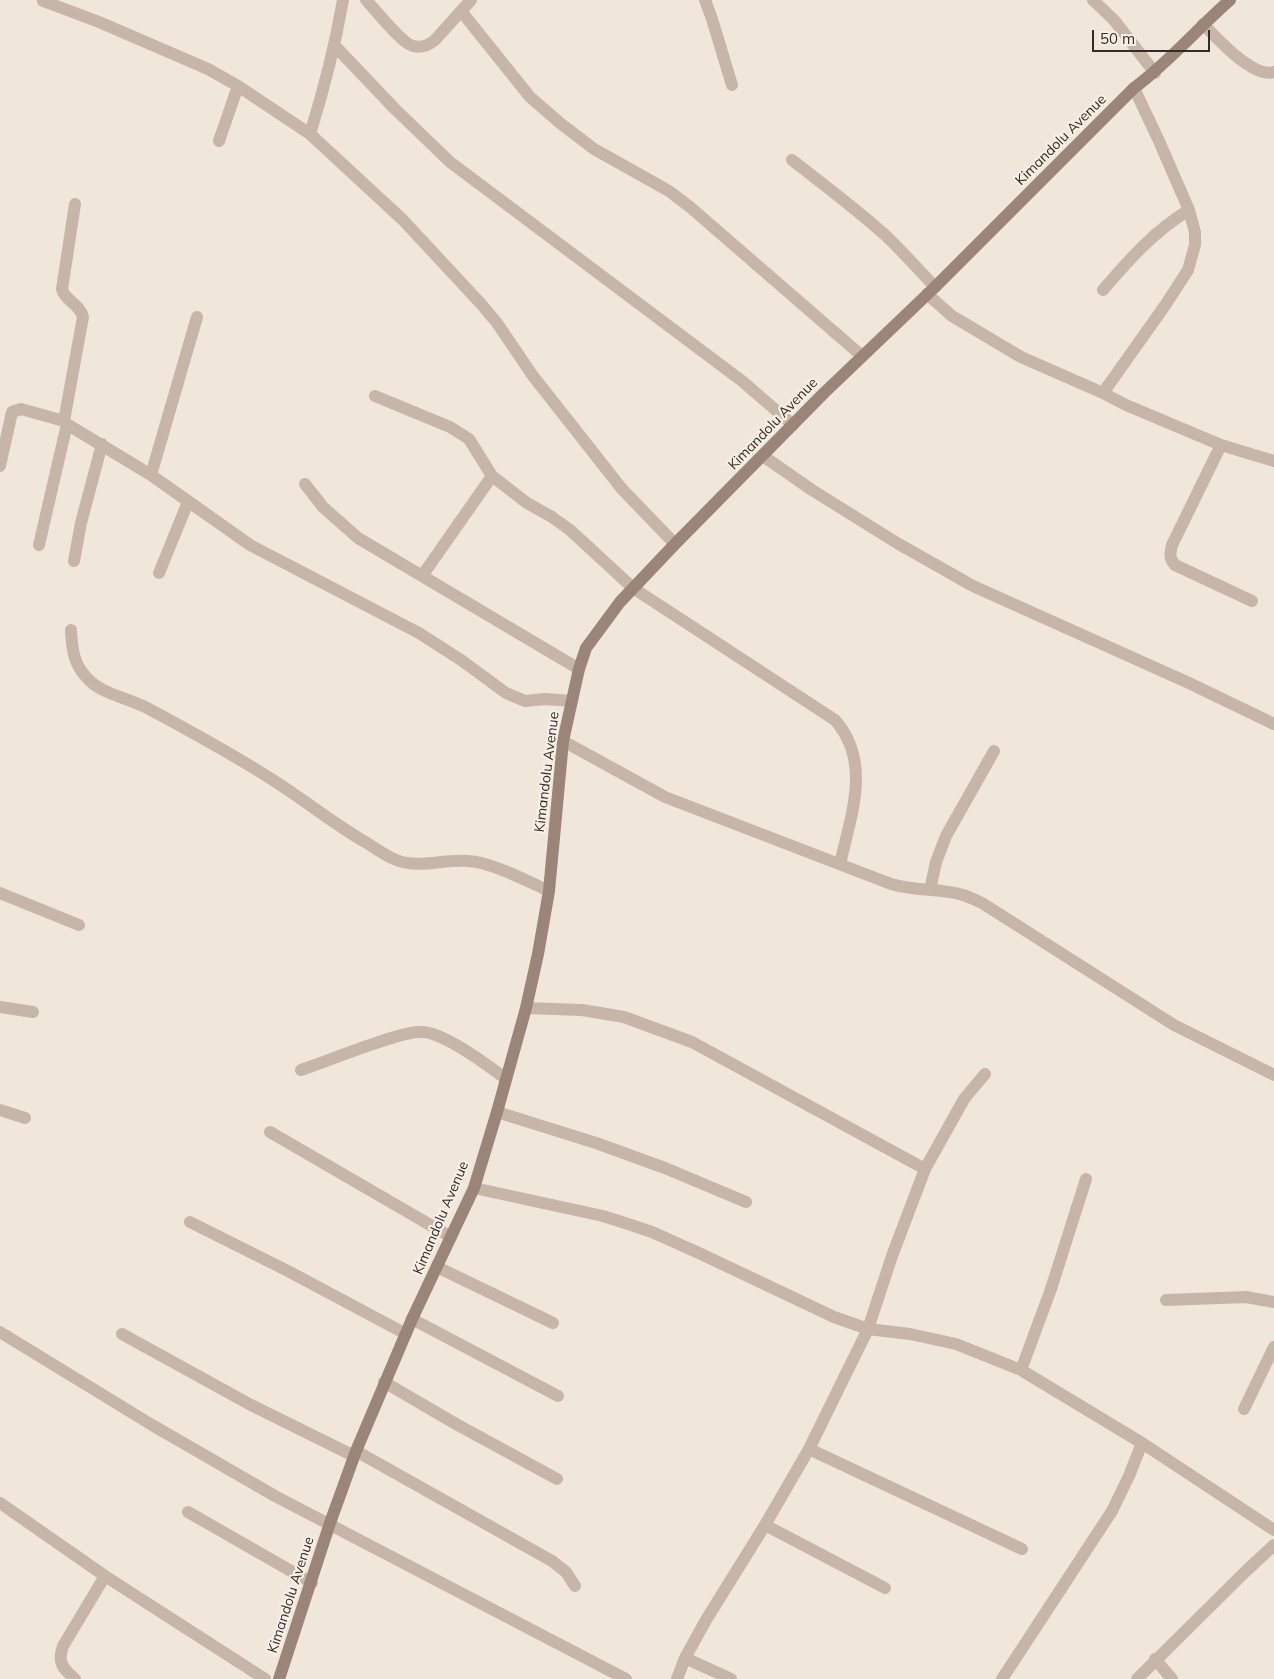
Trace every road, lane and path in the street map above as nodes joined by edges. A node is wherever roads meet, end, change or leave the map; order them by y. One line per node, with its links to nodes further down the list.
1 (343, 0): 10 (street)
2 (366, 0): 8 (street)
3 (471, 0): 8 (street)
4 (705, 0): 13 (street)
5 (1093, 0): 12 (street)
6 (1230, 0): 9 (street, Kimandolu Avenue)
7 (44, 1): 14 (street)
8 (460, 11): 24 (street)
9 (1203, 24): 11 (street); 12 (street, Kimandolu Avenue)
10 (335, 46): 16 (street); 28 (street)
11 (1274, 72)
12 (1155, 73): 15 (street, Kimandolu Avenue)
13 (732, 85)
14 (238, 86): 16 (street); 17 (street)
15 (1134, 88): 20 (street); 22 (street, Kimandolu Avenue)
16 (310, 134): 38 (street)
17 (219, 141)
18 (792, 160): 22 (street)
19 (75, 204): 27 (street)
20 (1189, 210): 21 (street); 25 (street)
21 (1103, 290)
22 (931, 291): 24 (street, Kimandolu Avenue); 25 (street)
23 (196, 317): 34 (street)
24 (862, 356): 28 (street, Kimandolu Avenue)
25 (1103, 393): 30 (street)
26 (375, 396): 35 (street)
27 (65, 423): 29 (street); 33 (street); 39 (street)
28 (793, 424): 31 (street, Kimandolu Avenue)
29 (102, 444): 34 (street); 40 (street)
30 (1221, 445): 32 (street); 44 (street)
31 (763, 456): 38 (street, Kimandolu Avenue); 48 (street)
32 (1274, 461)
33 (0, 466)
34 (151, 475): 37 (street)
35 (492, 476): 42 (street); 43 (street)
36 (304, 484): 42 (street)
37 (188, 502): 41 (street); 47 (street)
38 (675, 544): 43 (street, Kimandolu Avenue)
39 (39, 545)
40 (74, 561)
41 (159, 573)
42 (422, 576): 46 (street)
43 (633, 588): 46 (street, Kimandolu Avenue); 51 (street)
44 (1252, 601)
45 (71, 630): 53 (street)
46 (579, 669): 47 (street, Kimandolu Avenue)
47 (572, 701): 49 (street, Kimandolu Avenue)
48 (1274, 724)
49 (564, 741): 51 (street); 53 (street, Kimandolu Avenue)
50 (994, 751): 52 (street)
51 (840, 864): 52 (street)
52 (930, 890): 61 (street)
53 (549, 891): 57 (street, Kimandolu Avenue)
54 (0, 893): 55 (street)
55 (79, 925)
56 (0, 1007): 58 (street)
57 (526, 1008): 62 (street, Kimandolu Avenue); 67 (street)
58 (33, 1012)
59 (301, 1070): 62 (street)
60 (985, 1074): 67 (street)
61 (1274, 1075)
62 (506, 1079): 64 (street, Kimandolu Avenue)
63 (0, 1110): 65 (street)
64 (497, 1112): 69 (street, Kimandolu Avenue); 70 (street)
65 (25, 1118)
66 (270, 1132): 72 (street)
67 (925, 1169): 78 (street)
68 (1086, 1179): 83 (street)
69 (474, 1188): 72 (street, Kimandolu Avenue); 78 (street)
70 (746, 1202)
71 (190, 1222): 81 (street)
72 (450, 1237): 73 (street, Kimandolu Avenue)
73 (437, 1267): 76 (street, Kimandolu Avenue); 77 (street)
74 (1166, 1300): 75 (street)
75 (1274, 1302)
76 (412, 1319): 81 (street, Kimandolu Avenue); 85 (street)
77 (553, 1323)
78 (868, 1329): 83 (street); 88 (street)
79 (0, 1332): 93 (street)
80 (122, 1334): 89 (street)
81 (406, 1334): 84 (street, Kimandolu Avenue)
82 (1274, 1347): 86 (street)
83 (1021, 1370): 87 (street)
84 (384, 1382): 89 (street, Kimandolu Avenue); 90 (street)
85 (558, 1396)
86 (1244, 1409)
87 (1142, 1443): 95 (street); 110 (street)
88 (809, 1449): 94 (street); 97 (street)
89 (355, 1454): 93 (street, Kimandolu Avenue); 100 (street)
90 (557, 1478)
91 (0, 1503): 98 (street)
92 (188, 1512): 99 (street)
93 (330, 1524): 99 (street, Kimandolu Avenue); 107 (street)
94 (765, 1525): 101 (street); 102 (street)
95 (1274, 1530)
96 (1274, 1545): 103 (street)
97 (1022, 1549)
98 (105, 1576): 104 (street); 105 (street)
99 (312, 1582): 106 (street, Kimandolu Avenue)
100 (575, 1586)
101 (885, 1588)
102 (685, 1658): 108 (street); 109 (street)
103 (1155, 1659): 111 (street); 112 (street)
104 (75, 1679)
105 (265, 1679)
106 (279, 1679)
107 (626, 1679)
108 (677, 1679)
109 (731, 1679)
110 (1002, 1679)
111 (1137, 1679)
112 (1172, 1679)

